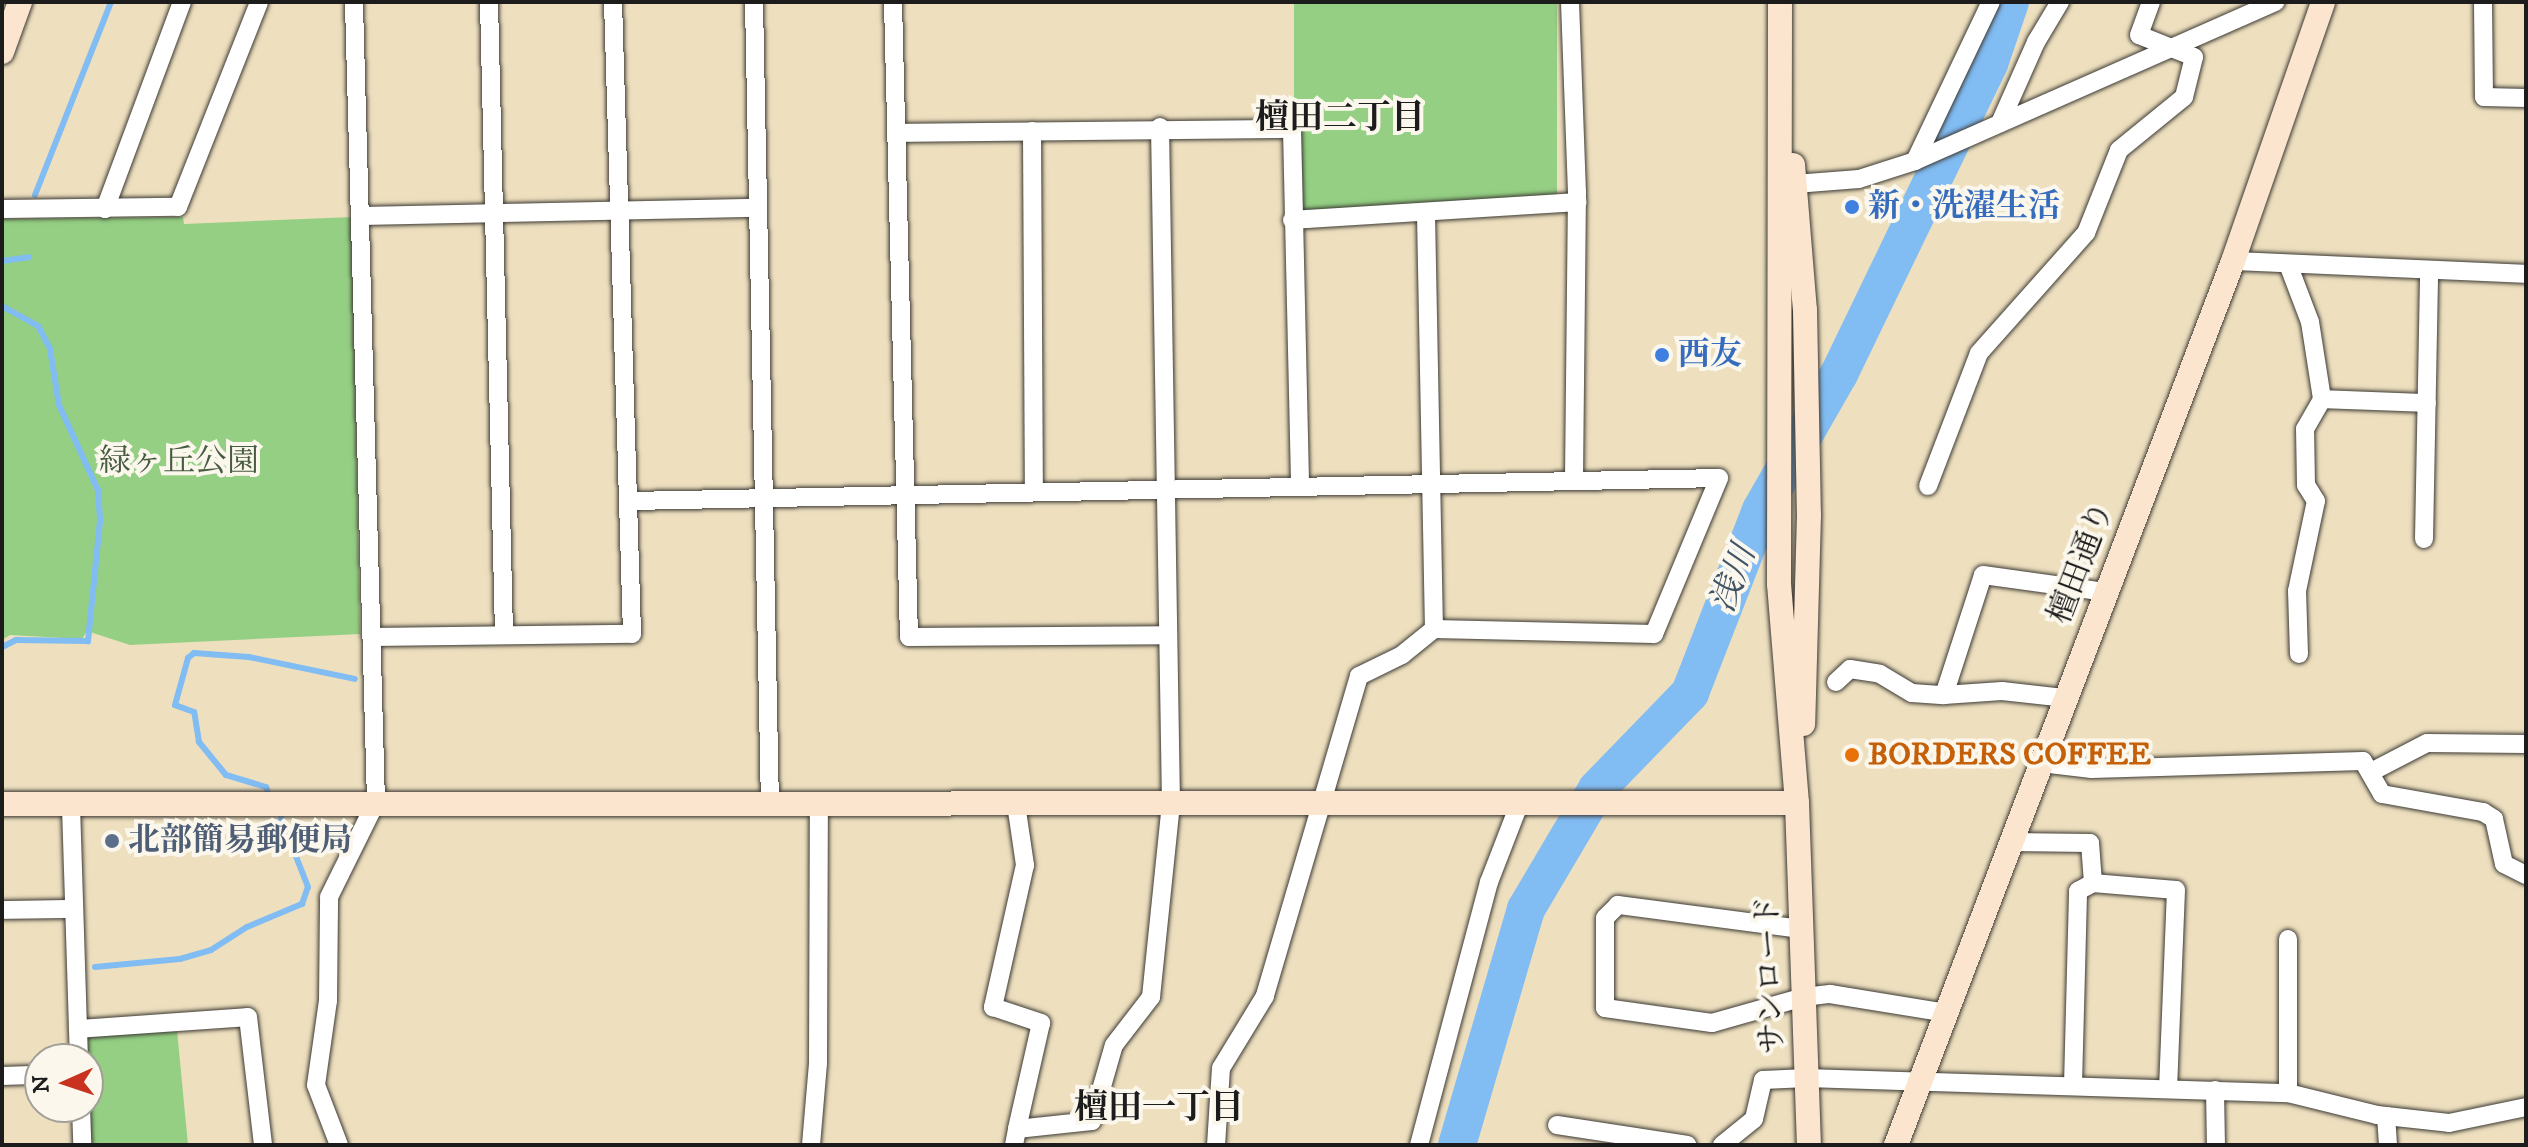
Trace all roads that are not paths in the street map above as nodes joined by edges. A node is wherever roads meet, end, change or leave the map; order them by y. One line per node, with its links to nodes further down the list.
1 (20, 2): 18 (street)
2 (182, 2): 29 (street)
3 (259, 2): 29 (street)
4 (354, 2): 33 (street)
5 (489, 2): 31 (street)
6 (613, 2): 30 (street)
7 (754, 2): 27 (street)
8 (893, 2): 23 (street)
9 (1570, 2): 26 (street)
10 (1780, 2): 25 (street)
11 (1991, 2): 24 (street)
12 (2060, 2): 21 (street)
13 (2151, 2): 17 (street)
14 (2276, 2): 17 (street)
15 (2323, 2): 35 (street, 檀田通り)
16 (2483, 2): 19 (street)
17 (2175, 50): 21 (street); 43 (street)
18 (2, 52)
19 (2526, 98)
20 (1160, 127): 22 (street); 34 (street); 46 (street)
21 (1994, 127): 24 (street)
22 (1032, 131): 23 (street); 45 (street)
23 (896, 133): 47 (street)
24 (1921, 159): 25 (street)
25 (1788, 185): 67 (street, サンロード); 67 (street, サンロード)
26 (1577, 202): 32 (street); 41 (street)
27 (758, 208): 30 (street); 48 (street)
28 (2, 209): 29 (street)
29 (105, 209)
30 (622, 209): 31 (street); 49 (street)
31 (494, 211): 33 (street); 53 (street)
32 (1426, 214): 34 (street); 42 (street)
33 (362, 216): 55 (street)
34 (1292, 220): 44 (street)
35 (2233, 261): 36 (street); 51 (street, 檀田通り)
36 (2288, 264): 37 (street); 39 (street)
37 (2429, 270): 38 (street); 40 (street)
38 (2526, 274)
39 (2322, 399): 40 (street); 56 (street)
40 (2427, 403): 50 (street)
41 (1574, 478): 42 (street); 52 (street)
42 (1434, 484): 44 (street); 52 (street)
43 (1928, 486)
44 (1300, 487): 46 (street)
45 (1034, 492): 46 (street); 47 (street)
46 (1166, 493): 54 (street)
47 (904, 495): 48 (street); 54 (street)
48 (764, 499): 49 (street); 66 (street)
49 (631, 501): 53 (street)
50 (2424, 539)
51 (2105, 592): 58 (street); 59 (street, 檀田通り)
52 (1434, 629): 64 (street)
53 (504, 632): 55 (street)
54 (1166, 635): 71 (street)
55 (372, 637): 63 (street)
56 (2299, 654)
57 (1836, 682): 58 (street)
58 (1944, 695): 59 (street)
59 (2064, 698): 61 (street, 檀田通り)
60 (2526, 744): 62 (street)
61 (2041, 763): 62 (street); 73 (street, 檀田通り)
62 (2371, 772): 74 (street)
63 (376, 802): 66 (street); 72 (street); 99 (street)
64 (1319, 802): 65 (street); 71 (street); 101 (street)
65 (1528, 802): 67 (street); 102 (street)
66 (770, 803): 69 (street)
67 (1797, 803): 78 (street, サンロード)
68 (2, 804): 72 (street)
69 (819, 804): 70 (street); 100 (street)
70 (1016, 804): 71 (street); 96 (street)
71 (1171, 804): 96 (street)
72 (71, 806): 76 (street)
73 (2010, 842): 75 (street); 81 (street, 檀田通り)
74 (2526, 875)
75 (2093, 883): 88 (street); 89 (street)
76 (74, 909): 77 (street); 82 (street)
77 (2, 910)
78 (1801, 929): 80 (street, サンロード); 80 (street)
79 (2288, 939): 91 (street)
80 (1804, 997): 81 (street); 86 (street, サンロード)
81 (1947, 1013): 87 (street, 檀田通り)
82 (78, 1029): 83 (street); 98 (street)
83 (78, 1043)
84 (24, 1075): 85 (street)
85 (2, 1076)
86 (1807, 1078): 87 (street); 104 (street); 105 (street, サンロード)
87 (1922, 1079): 88 (street); 106 (street, 檀田通り)
88 (2073, 1085): 89 (street)
89 (2168, 1088): 90 (street)
90 (2215, 1090): 91 (street); 107 (street)
91 (2288, 1093): 93 (street)
92 (2526, 1107): 93 (street)
93 (2386, 1116): 108 (street)
94 (81, 1123): 97 (street)
95 (1557, 1125): 103 (street)
96 (1015, 1137)
97 (82, 1145)
98 (263, 1145)
99 (339, 1145)
100 (811, 1145)
101 (1216, 1145)
102 (1419, 1145)
103 (1687, 1145)
104 (1722, 1145)
105 (1809, 1145)
106 (1896, 1145)
107 (2216, 1145)
108 (2388, 1145)

